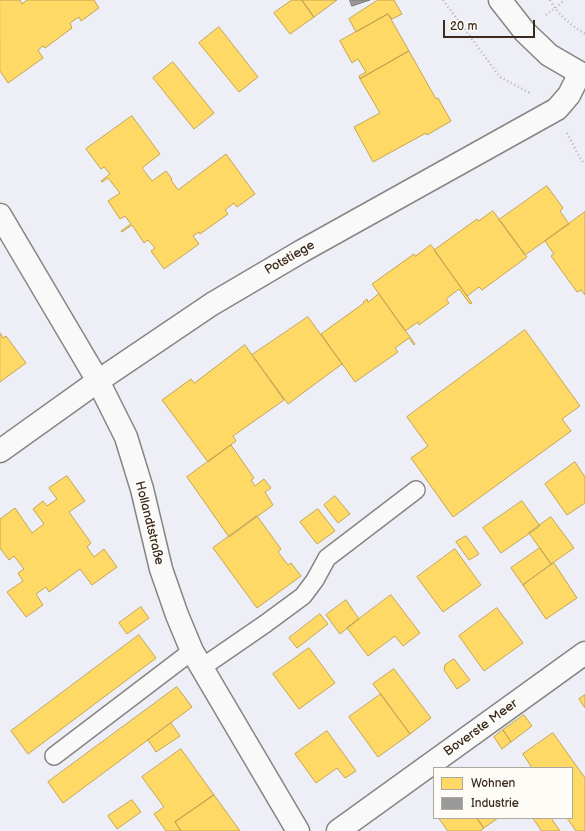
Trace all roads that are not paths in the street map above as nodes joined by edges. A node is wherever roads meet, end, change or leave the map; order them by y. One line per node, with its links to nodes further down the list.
1 (500, 0): 2 (street)
2 (582, 74): 4 (street, Potstiege)
3 (0, 215): 4 (street, Hollandtstraße)
4 (98, 381): 5 (street, Potstiege); 8 (street, Hollandtstraße)
5 (0, 451)
6 (416, 490): 8 (lane)
7 (585, 653): 11 (street, Boverste Meer)
8 (197, 660): 9 (lane); 10 (street, Hollandtstraße)
9 (54, 756)
10 (298, 831)
11 (338, 831)

